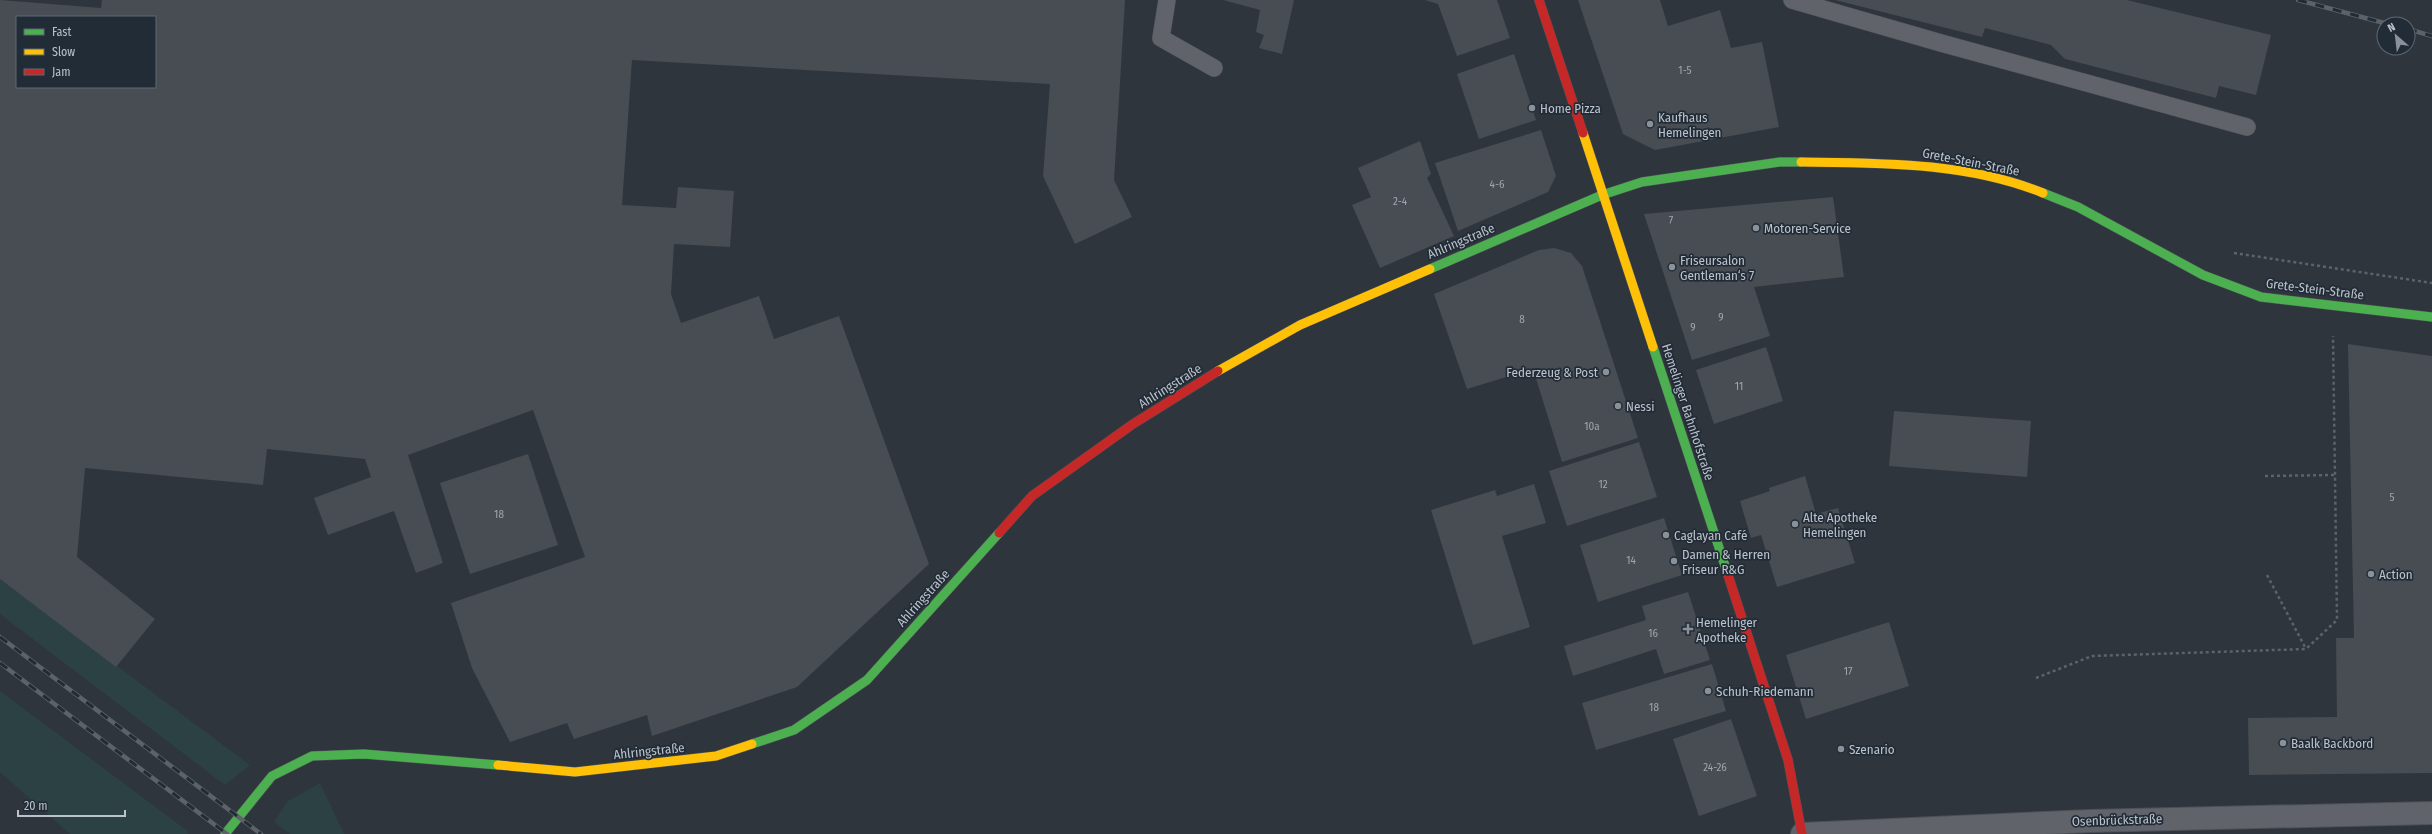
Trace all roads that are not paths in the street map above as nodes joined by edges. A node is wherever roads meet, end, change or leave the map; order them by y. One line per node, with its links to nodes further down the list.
1 (1167, 0): 4 (lane)
2 (1539, 0): 6 (street, Hemelinger Bahnhofstraße)
3 (1792, 0): 5 (lane)
4 (1214, 68)
5 (2247, 126)
6 (1602, 195): 7 (street, Grete-Stein-Straße); 9 (street, Ahlringstraße); 10 (street, Hemelinger Bahnhofstraße)
7 (2432, 317)
8 (2432, 813): 10 (street, Osenbrückstraße)
9 (225, 834)
10 (1802, 834)

